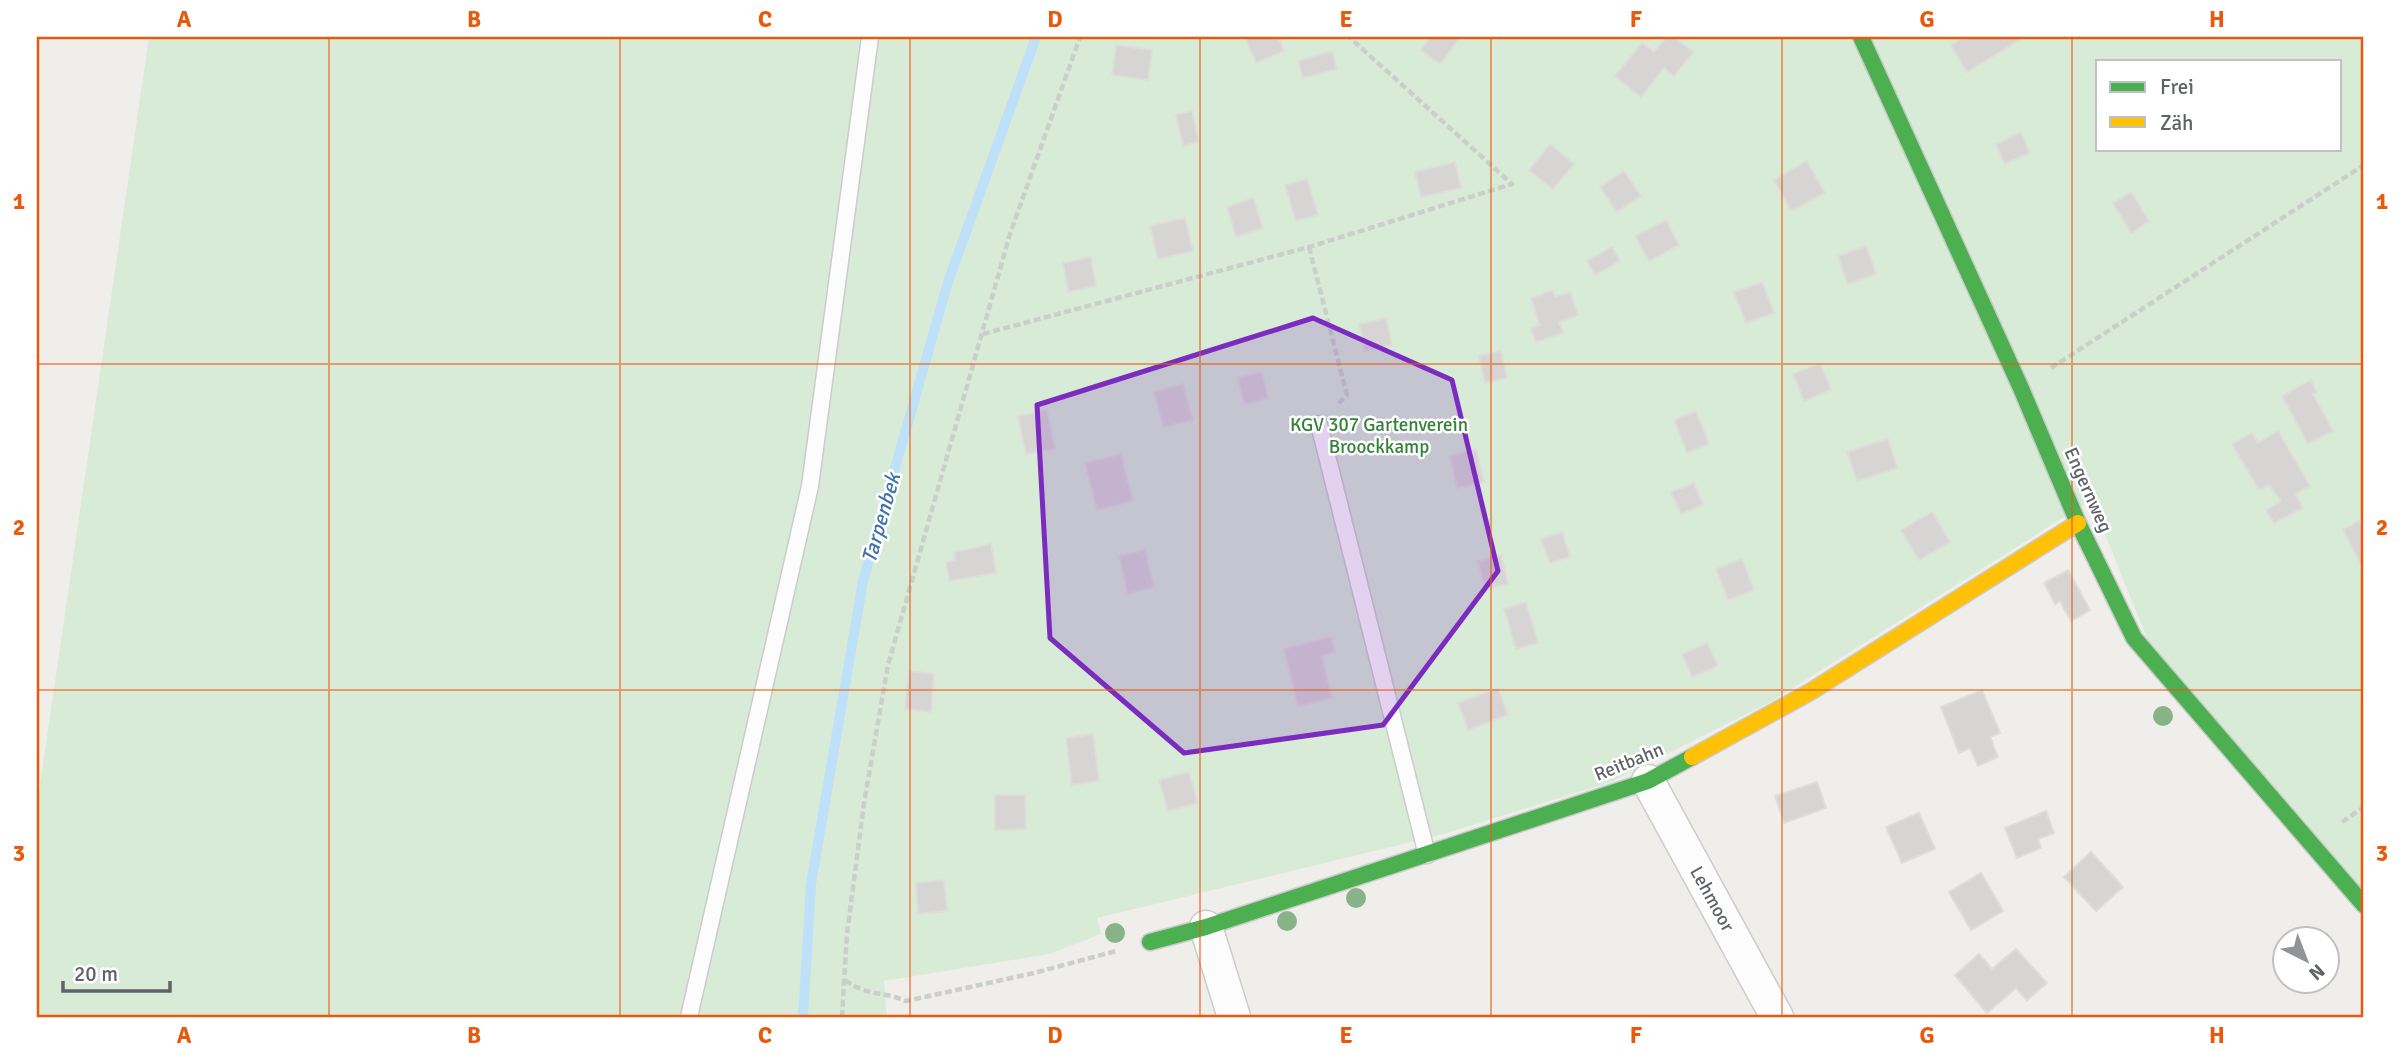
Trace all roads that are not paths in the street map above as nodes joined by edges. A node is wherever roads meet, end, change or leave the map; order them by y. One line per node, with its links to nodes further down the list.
1 (870, 37): 10 (lane)
2 (1861, 37): 4 (street, Engernweg)
3 (1320, 424): 6 (lane)
4 (2078, 523): 5 (street, Reitbahn); 7 (street, Engernweg)
5 (1648, 781): 6 (street, Reitbahn); 12 (street, Lehmoor)
6 (1427, 855): 8 (street, Reitbahn)
7 (2364, 905)
8 (1206, 927): 9 (street, Reitbahn); 11 (street)
9 (1150, 942)
10 (689, 1017)
11 (1234, 1017)
12 (1777, 1017)

